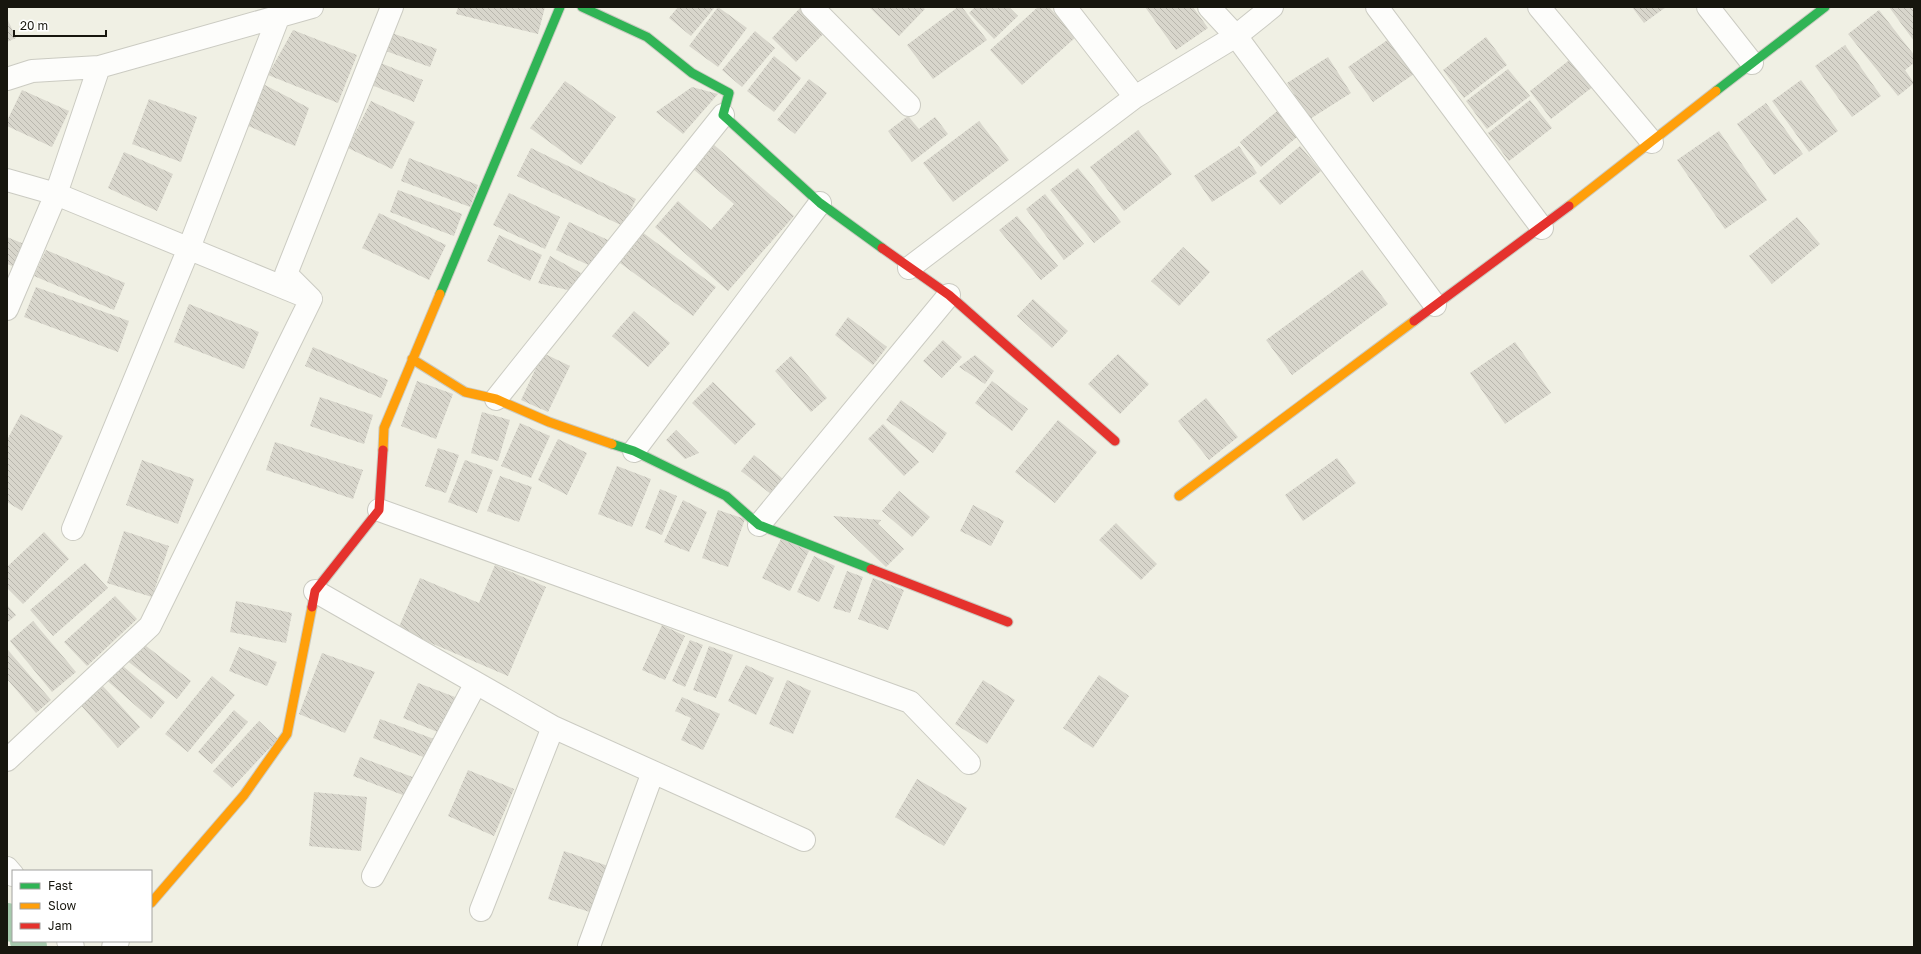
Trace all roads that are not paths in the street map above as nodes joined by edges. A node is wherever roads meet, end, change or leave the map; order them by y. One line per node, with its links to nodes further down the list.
1 (312, 7): 13 (street)
2 (392, 7): 29 (street)
3 (560, 7): 32 (street)
4 (582, 7): 20 (street)
5 (812, 7): 19 (street)
6 (1065, 7): 18 (street)
7 (1209, 7): 14 (street)
8 (1272, 7): 14 (street)
9 (1377, 7): 25 (street)
10 (1539, 7): 21 (street)
11 (1708, 7): 15 (street)
12 (1825, 7): 15 (street)
13 (278, 18): 16 (street); 26 (street)
14 (1236, 36): 18 (street); 30 (street)
15 (1752, 62): 21 (street)
16 (98, 67): 17 (street); 23 (street)
17 (7, 79)
18 (1135, 97): 27 (street)
19 (909, 105)
20 (723, 115): 24 (street); 33 (street)
21 (1652, 142): 25 (street)
22 (7, 180): 23 (street)
23 (56, 194): 26 (street); 31 (street)
24 (820, 203): 27 (street); 35 (street)
25 (1542, 228): 30 (street)
26 (188, 248): 29 (street); 39 (street)
27 (909, 268): 28 (street)
28 (949, 295): 34 (street); 38 (street)
29 (311, 299): 44 (street)
30 (1435, 305): 36 (street)
31 (7, 309)
32 (412, 359): 33 (street); 37 (street)
33 (496, 399): 35 (street)
34 (1115, 441)
35 (634, 451): 38 (street)
36 (1179, 496)
37 (379, 510): 40 (street); 45 (street)
38 (760, 525): 41 (street)
39 (73, 529)
40 (315, 591): 42 (street); 49 (street)
41 (1008, 622)
42 (476, 683): 43 (street); 48 (street)
43 (553, 727): 46 (street); 50 (street)
44 (7, 760)
45 (969, 763)
46 (653, 772): 47 (street); 51 (street)
47 (804, 840)
48 (373, 876)
49 (152, 902)
50 (481, 910)
51 (589, 946)

